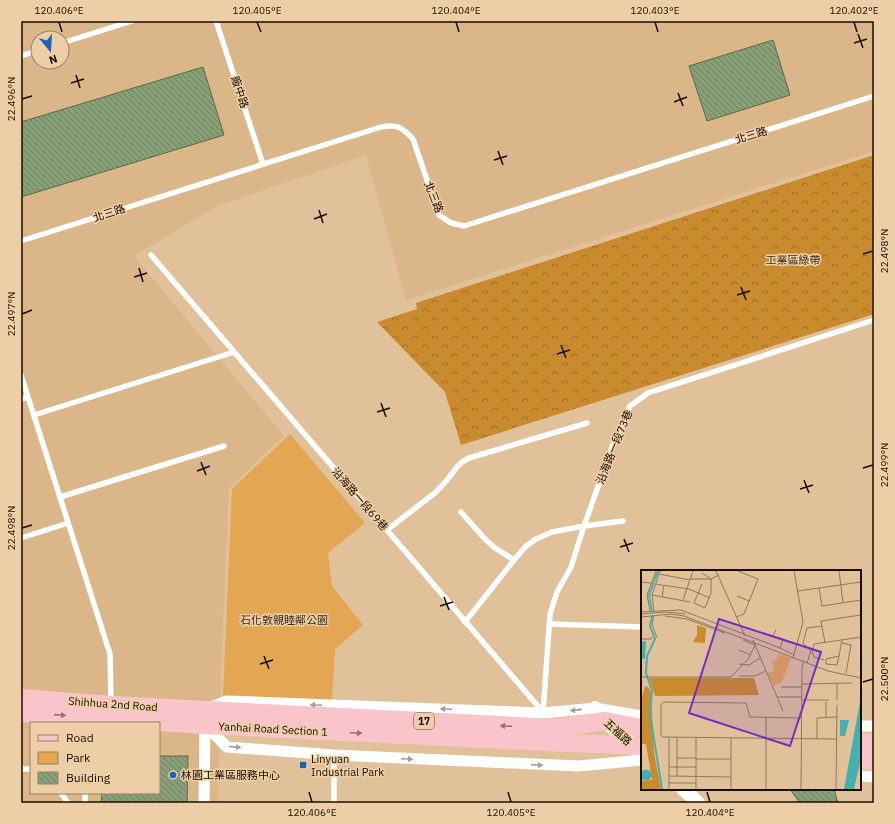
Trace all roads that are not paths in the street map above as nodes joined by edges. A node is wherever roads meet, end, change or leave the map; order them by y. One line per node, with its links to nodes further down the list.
1 (132, 21): 3 (lane)
2 (216, 21): 5 (lane, 廠中路)
3 (70, 40)
4 (874, 96): 5 (lane, 北三路)
5 (264, 164): 6 (lane, 北三路)
6 (21, 241)
7 (151, 255): 9 (lane, 沿海路一段69巷)
8 (874, 320): 20 (lane, 沿海路一段73巷)
9 (234, 352): 13 (lane); 21 (lane, 沿海路一段69巷)
10 (21, 375): 11 (lane)
11 (28, 397): 12 (lane); 13 (lane)
12 (21, 399)
13 (34, 415): 16 (lane)
14 (587, 423): 21 (lane)
15 (224, 446): 16 (lane)
16 (60, 498): 19 (lane)
17 (461, 512): 23 (lane)
18 (623, 521): 20 (lane)
19 (68, 523): 22 (lane); 28 (lane)
20 (584, 526): 23 (lane); 25 (lane, 沿海路一段73巷)
21 (387, 530): 24 (lane, 沿海路一段69巷)
22 (21, 538)
23 (514, 560): 24 (lane)
24 (465, 622): 36 (lane, 沿海路一段69巷)
25 (550, 624): 26 (lane); 36 (lane, 沿海路一段73巷)
26 (641, 626)
27 (21, 698): 30 (main road, Shihhua 2nd Road / 17)
28 (111, 712): 30 (main road, Shihhua 2nd Road / 17); 33 (main road, Shihhua 2nd Road / 17)
29 (21, 713): 30 (main road, Shihhua 2nd Road / 17, one-way to 30)
30 (84, 714)
31 (600, 714): 32 (street, Yanhai Road Section 1); 36 (main road, Yanhai Road Section 1 / 17, one-way to 36); 37 (main road, Yanhai Road Section 1 / 17); 40 (street, 五福路)
32 (641, 716)
33 (205, 717): 36 (main road, Yanhai Road Section 1 / 17); 36 (street, Yanhai Road Section 1, one-way to 33); 41 (street, Yanhai Road Section 1, one-way to 41); 50 (street)
34 (861, 726): 35 (street)
35 (874, 726)
36 (556, 728): 40 (main road, Yanhai Road Section 1 / 17)
37 (641, 728)
38 (861, 742): 39 (main road)
39 (874, 743)
40 (639, 749)
41 (334, 755): 42 (street, Yanhai Road Section 1, one-way to 42); 51 (lane)
42 (641, 760)
43 (861, 760): 44 (main road)
44 (874, 761)
45 (861, 776): 46 (street)
46 (874, 777)
47 (684, 790): 52 (street)
48 (62, 794): 49 (lane)
49 (68, 803)
50 (204, 803)
51 (334, 803)
52 (698, 803)

